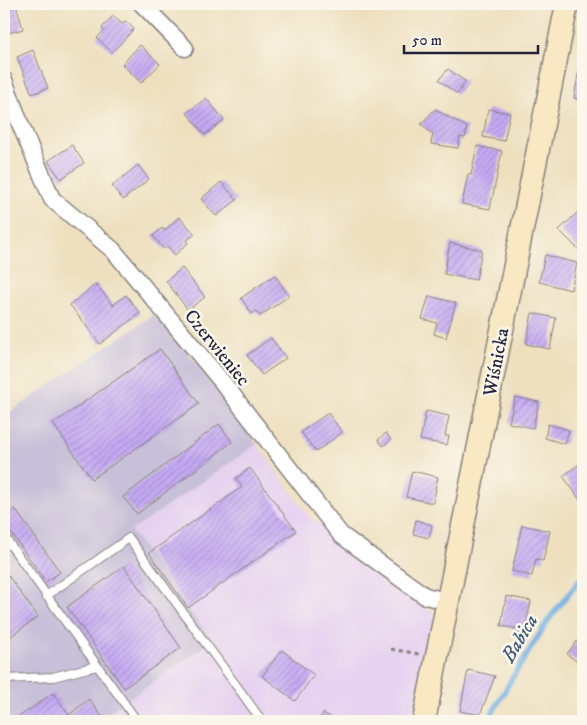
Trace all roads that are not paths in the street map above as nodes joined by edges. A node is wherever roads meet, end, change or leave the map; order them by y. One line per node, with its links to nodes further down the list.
1 (142, 4): 3 (street)
2 (567, 4): 7 (main road, Wiśnicka)
3 (185, 48)
4 (4, 80): 7 (street, Czerwieniec)
5 (4, 536): 6 (lane)
6 (46, 596): 8 (lane); 11 (lane)
7 (447, 601): 12 (main road, Wiśnicka)
8 (96, 666): 9 (lane); 10 (lane)
9 (4, 679)
10 (136, 721)
11 (262, 721)
12 (424, 721)

